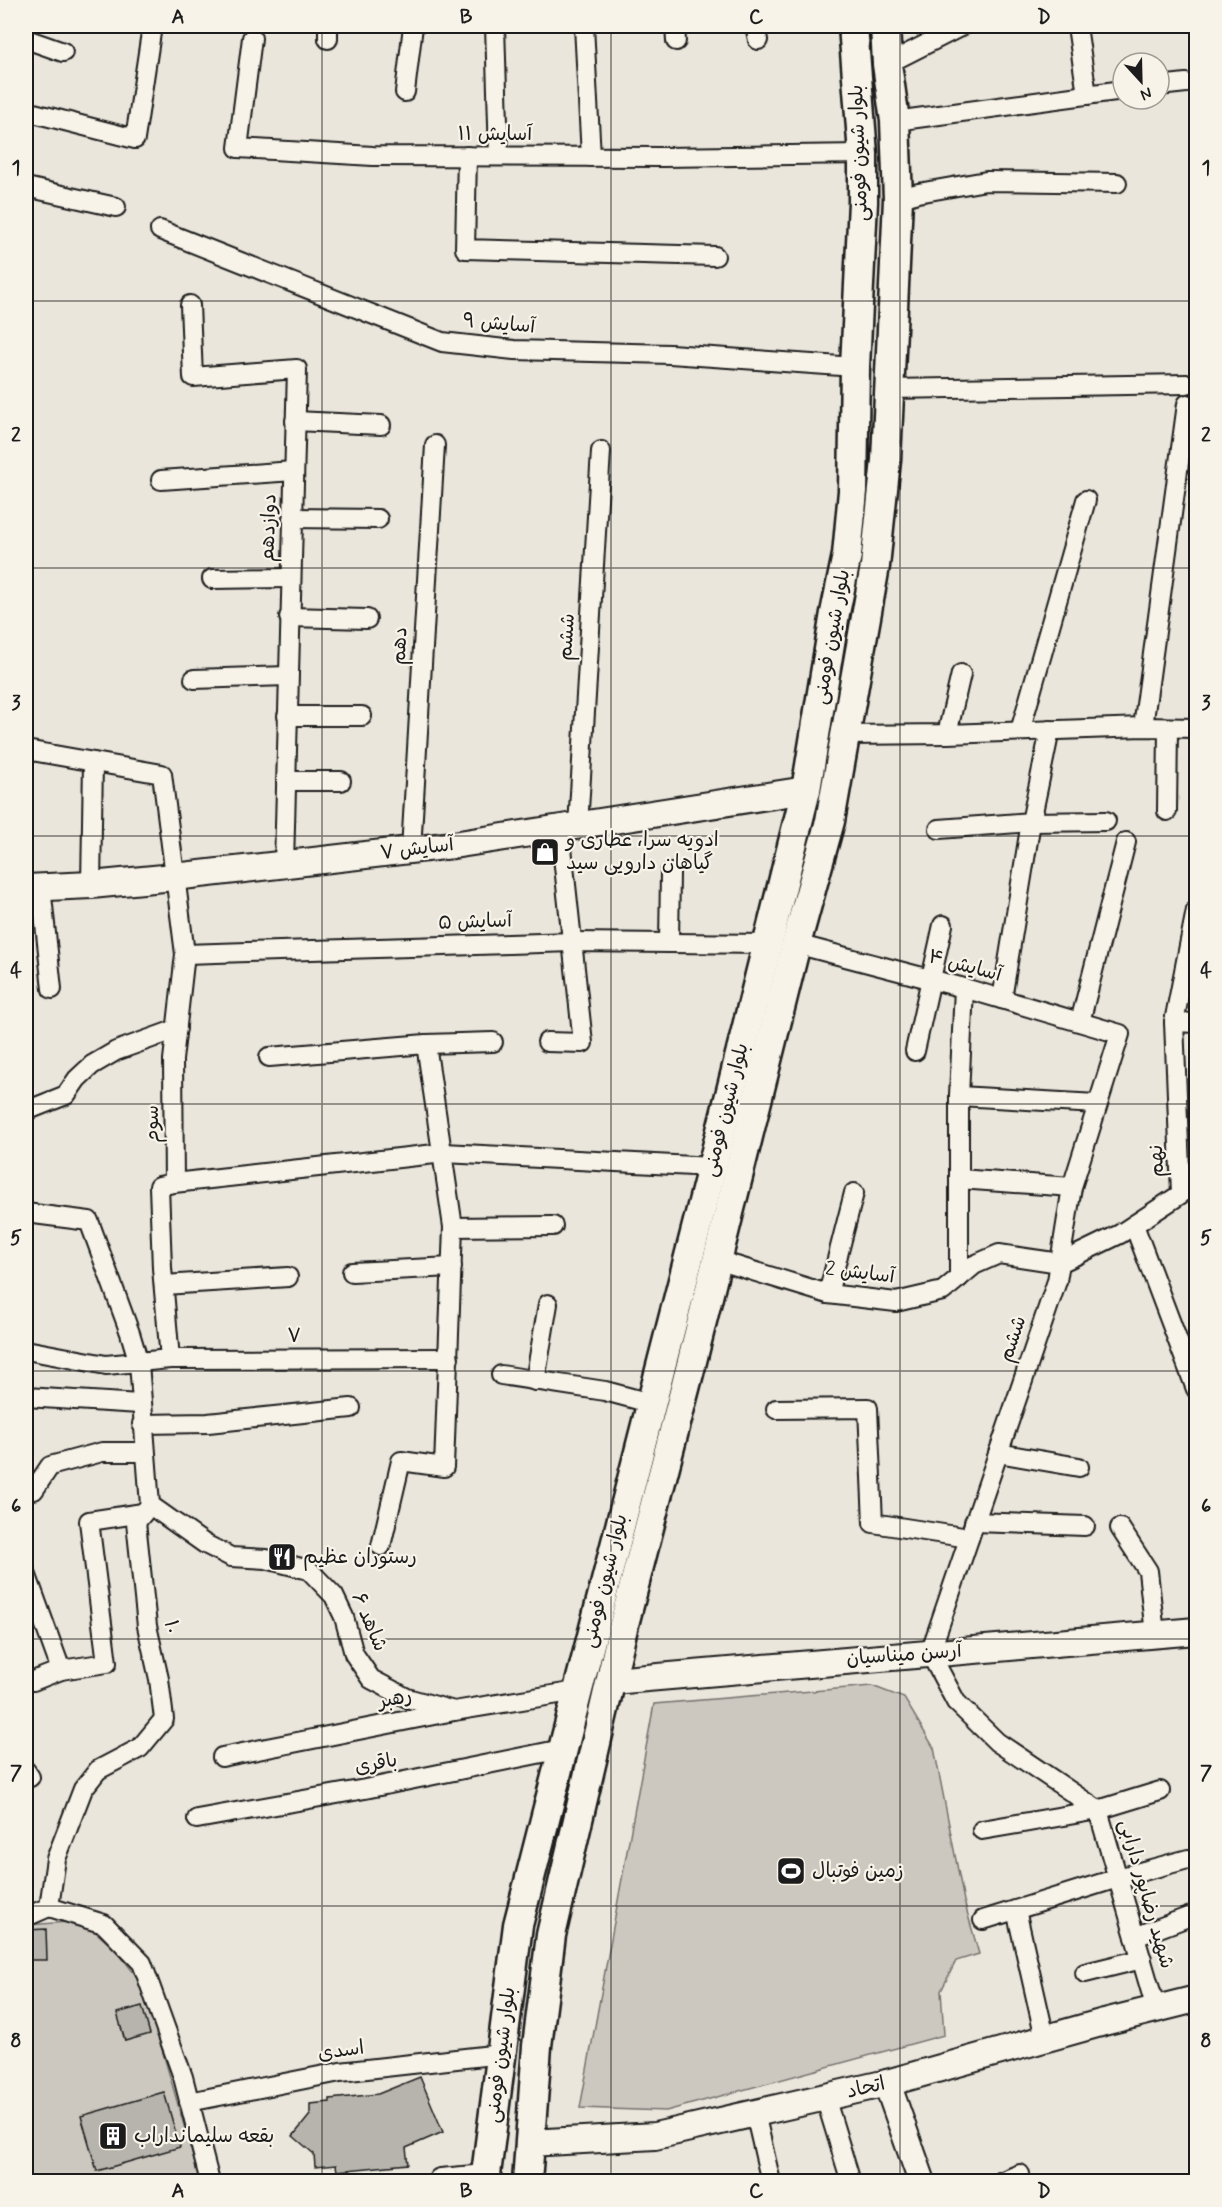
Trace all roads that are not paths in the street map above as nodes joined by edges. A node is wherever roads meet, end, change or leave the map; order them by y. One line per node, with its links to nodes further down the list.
1 (152, 26): 18 (street)
2 (413, 26): 15 (street)
3 (495, 26): 22 (street)
4 (584, 26): 23 (street)
5 (852, 26): 20 (main road, بلوار شیون فومنی)
6 (885, 26): 12 (main road, بلوار شیون فومنی)
7 (962, 26): 12 (street)
8 (1077, 26): 17 (street)
9 (252, 38): 21 (street, آسایش ۱۱)
10 (26, 39): 11 (street)
11 (63, 52)
12 (887, 64): 19 (main road, بلوار شیون فومنی)
13 (1186, 82): 14 (street)
14 (1171, 84)
15 (405, 92)
16 (1111, 92): 17 (street)
17 (1087, 95): 19 (street)
18 (26, 111)
19 (895, 121): 26 (main road, بلوار شیون فومنی)
20 (863, 154): 23 (street, آسایش ۱۱); 31 (main road, بلوار شیون فومنی)
21 (467, 156): 22 (street, آسایش ۱۱); 29 (street)
22 (499, 156): 23 (street, آسایش ۱۱)
23 (591, 157)
24 (1117, 183): 26 (street)
25 (26, 187): 27 (street)
26 (898, 199): 33 (main road, بلوار شیون فومنی)
27 (116, 207)
28 (159, 230): 31 (street, آسایش ۹)
29 (715, 256)
30 (190, 305): 35 (street, دوازدهم)
31 (855, 367): 46 (main road, بلوار شیون فومنی)
32 (1187, 384): 33 (street)
33 (890, 389): 49 (main road, بلوار شیون فومنی)
34 (1187, 404): 55 (street)
35 (295, 421): 36 (street); 39 (street, دوازدهم)
36 (381, 425)
37 (435, 445): 73 (street, دهم)
38 (601, 451): 70 (street, ششم)
39 (294, 471): 40 (street); 42 (street, دوازدهم)
40 (162, 480)
41 (1086, 500): 58 (street)
42 (292, 518): 43 (street); 44 (street, دوازدهم)
43 (378, 519)
44 (290, 578): 45 (street); 47 (street, دوازدهم)
45 (212, 579)
46 (835, 613): 49 (main road); 66 (main road, بلوار شیون فومنی)
47 (289, 617): 48 (street); 51 (street, دوازدهم)
48 (367, 618)
49 (866, 620): 61 (main road, بلوار شیون فومنی)
50 (961, 674): 60 (street)
51 (288, 676): 52 (street); 53 (street, دوازدهم)
52 (194, 680)
53 (287, 716): 54 (street); 64 (street, دوازدهم)
54 (362, 716)
55 (1143, 727): 57 (street); 59 (street)
56 (1197, 728): 57 (street)
57 (1168, 729): 67 (street)
58 (1020, 730): 59 (street); 60 (street)
59 (1050, 730): 69 (street)
60 (947, 734): 61 (street)
61 (845, 735): 84 (main road, بلوار شیون فومنی)
62 (26, 750): 63 (street)
63 (93, 762): 76 (street, سوم); 77 (street)
64 (286, 781): 65 (street); 74 (street, دوازدهم)
65 (341, 781)
66 (806, 790): 70 (street, آسایش ۷); 83 (main road, بلوار شیون فومنی)
67 (1167, 811)
68 (1106, 821): 69 (street)
69 (1031, 822): 71 (street); 89 (street)
70 (569, 827): 73 (street, آسایش ۷); 81 (street, ششم)
71 (939, 829)
72 (1126, 842): 90 (street)
73 (411, 850): 74 (street, آسایش ۷)
74 (284, 864): 76 (street, آسایش ۷)
75 (670, 873): 82 (street)
76 (174, 877): 77 (street, آسایش ۷); 85 (street, سوم)
77 (91, 885): 78 (street, آسایش ۷)
78 (34, 888): 88 (street)
79 (1197, 910): 91 (street)
80 (943, 925): 86 (street)
81 (573, 942): 82 (street, آسایش ۵); 85 (street, آسایش ۵); 96 (street, ششم)
82 (669, 943): 83 (street, آسایش ۵)
83 (767, 944): 104 (main road, بلوار شیون فومنی)
84 (796, 944): 86 (street, آسایش ۴); 113 (main road, بلوار شیون فومنی)
85 (185, 954): 93 (street, سوم)
86 (930, 979): 87 (street, آسایش ۴); 98 (street)
87 (964, 988): 89 (street, آسایش ۴); 100 (street)
88 (52, 989)
89 (1002, 999): 90 (street, آسایش ۴)
90 (1080, 1022): 94 (street, آسایش ۴)
91 (1174, 1022): 92 (street); 110 (street, نهم)
92 (1197, 1023)
93 (177, 1029): 102 (street); 106 (street, سوم)
94 (1120, 1034): 101 (street, ششم)
95 (493, 1042): 97 (street)
96 (547, 1042)
97 (426, 1044): 99 (street); 103 (street)
98 (915, 1051)
99 (269, 1057)
100 (960, 1096): 101 (street); 105 (street)
101 (1097, 1104): 107 (street, ششم)
102 (26, 1111)
103 (444, 1153): 104 (street); 106 (street); 112 (street)
104 (712, 1167): 130 (main road, بلوار شیون فومنی)
105 (959, 1179): 107 (street); 118 (street)
106 (174, 1183): 119 (street)
107 (1072, 1187): 114 (street, ششم)
108 (854, 1193): 120 (street)
109 (26, 1213): 125 (street, ۱۰)
110 (1134, 1225): 114 (street, نهم); 128 (street)
111 (553, 1226): 112 (street)
112 (453, 1227): 115 (street)
113 (717, 1260): 120 (street, آسایش 2); 149 (main road, بلوار شیون فومنی)
114 (1060, 1263): 118 (street, آسایش 2); 136 (street, ششم)
115 (452, 1267): 116 (street); 123 (street)
116 (352, 1272)
117 (288, 1277): 119 (street)
118 (958, 1278): 120 (street, آسایش 2)
119 (164, 1285): 124 (street)
120 (828, 1294)
121 (548, 1305): 127 (street)
122 (26, 1350): 125 (street, ۷)
123 (449, 1358): 124 (street, ۷); 143 (street)
124 (170, 1359): 125 (street, ۷)
125 (139, 1363): 131 (street, ۱۰)
126 (501, 1375): 127 (street)
127 (535, 1381): 130 (street)
128 (1197, 1389)
129 (26, 1397): 131 (street)
130 (650, 1403): 151 (main road, بلوار شیون فومنی)
131 (140, 1404): 134 (street, ۱۰)
132 (351, 1408): 134 (street)
133 (776, 1409): 142 (street)
134 (142, 1424): 135 (street, ۱۰)
135 (145, 1452): 138 (street); 139 (street, ۱۰)
136 (998, 1454): 137 (street); 142 (street, ششم)
137 (1079, 1467)
138 (26, 1490)
139 (147, 1509): 148 (street); 152 (street, شاهد ۶); 161 (street, ۱۰)
140 (1085, 1526): 142 (street)
141 (1120, 1528): 146 (street)
142 (971, 1530): 147 (street, ششم)
143 (381, 1546)
144 (26, 1574): 148 (street)
145 (1197, 1631): 146 (street, آرسن میناسیان)
146 (1155, 1634): 147 (street, آرسن میناسیان)
147 (930, 1653): 149 (street, آرسن میناسیان); 156 (street, شهید رضاپور دارابی)
148 (61, 1670): 150 (street)
149 (612, 1680): 177 (main road, بلوار شیون فومنی)
150 (26, 1681)
151 (577, 1690): 152 (street, رهبر); 153 (main road, بلوار شیون فومنی)
152 (454, 1711): 154 (street, رهبر)
153 (562, 1749): 157 (street, باقری); 172 (main road, بلوار شیون فومنی)
154 (222, 1757)
155 (1160, 1791): 156 (street)
156 (1098, 1810): 158 (street); 160 (street, شهید رضاپور دارابی)
157 (197, 1819)
158 (982, 1830)
159 (1188, 1859): 160 (street)
160 (1118, 1878): 162 (street); 166 (street, شهید رضاپور دارابی)
161 (48, 1907): 164 (street); 175 (street)
162 (1016, 1910): 165 (street); 171 (street)
163 (1197, 1914): 166 (street)
164 (26, 1917)
165 (983, 1920)
166 (1135, 1937): 167 (street, شهید رضاپور دارابی)
167 (1142, 1959): 168 (street); 170 (street, شهید رضاپور دارابی)
168 (1085, 1973)
169 (1197, 1999): 170 (street, اتحاد)
170 (1156, 2009): 171 (street, اتحاد)
171 (1045, 2038): 173 (street, اتحاد)
172 (501, 2054): 175 (street, اسدی); 179 (main road, بلوار شیون فومنی)
173 (887, 2083): 174 (street, اتحاد); 185 (street)
174 (825, 2097): 176 (street, اتحاد); 184 (street)
175 (189, 2102): 180 (street)
176 (755, 2113): 177 (street, اتحاد); 183 (street)
177 (529, 2143): 182 (main road, بلوار شیون فومنی)
178 (1020, 2174): 186 (street)
179 (485, 2180): 181 (street)
180 (210, 2181)
181 (441, 2181)
182 (527, 2181)
183 (771, 2181)
184 (851, 2181)
185 (922, 2181)
186 (1000, 2181)

